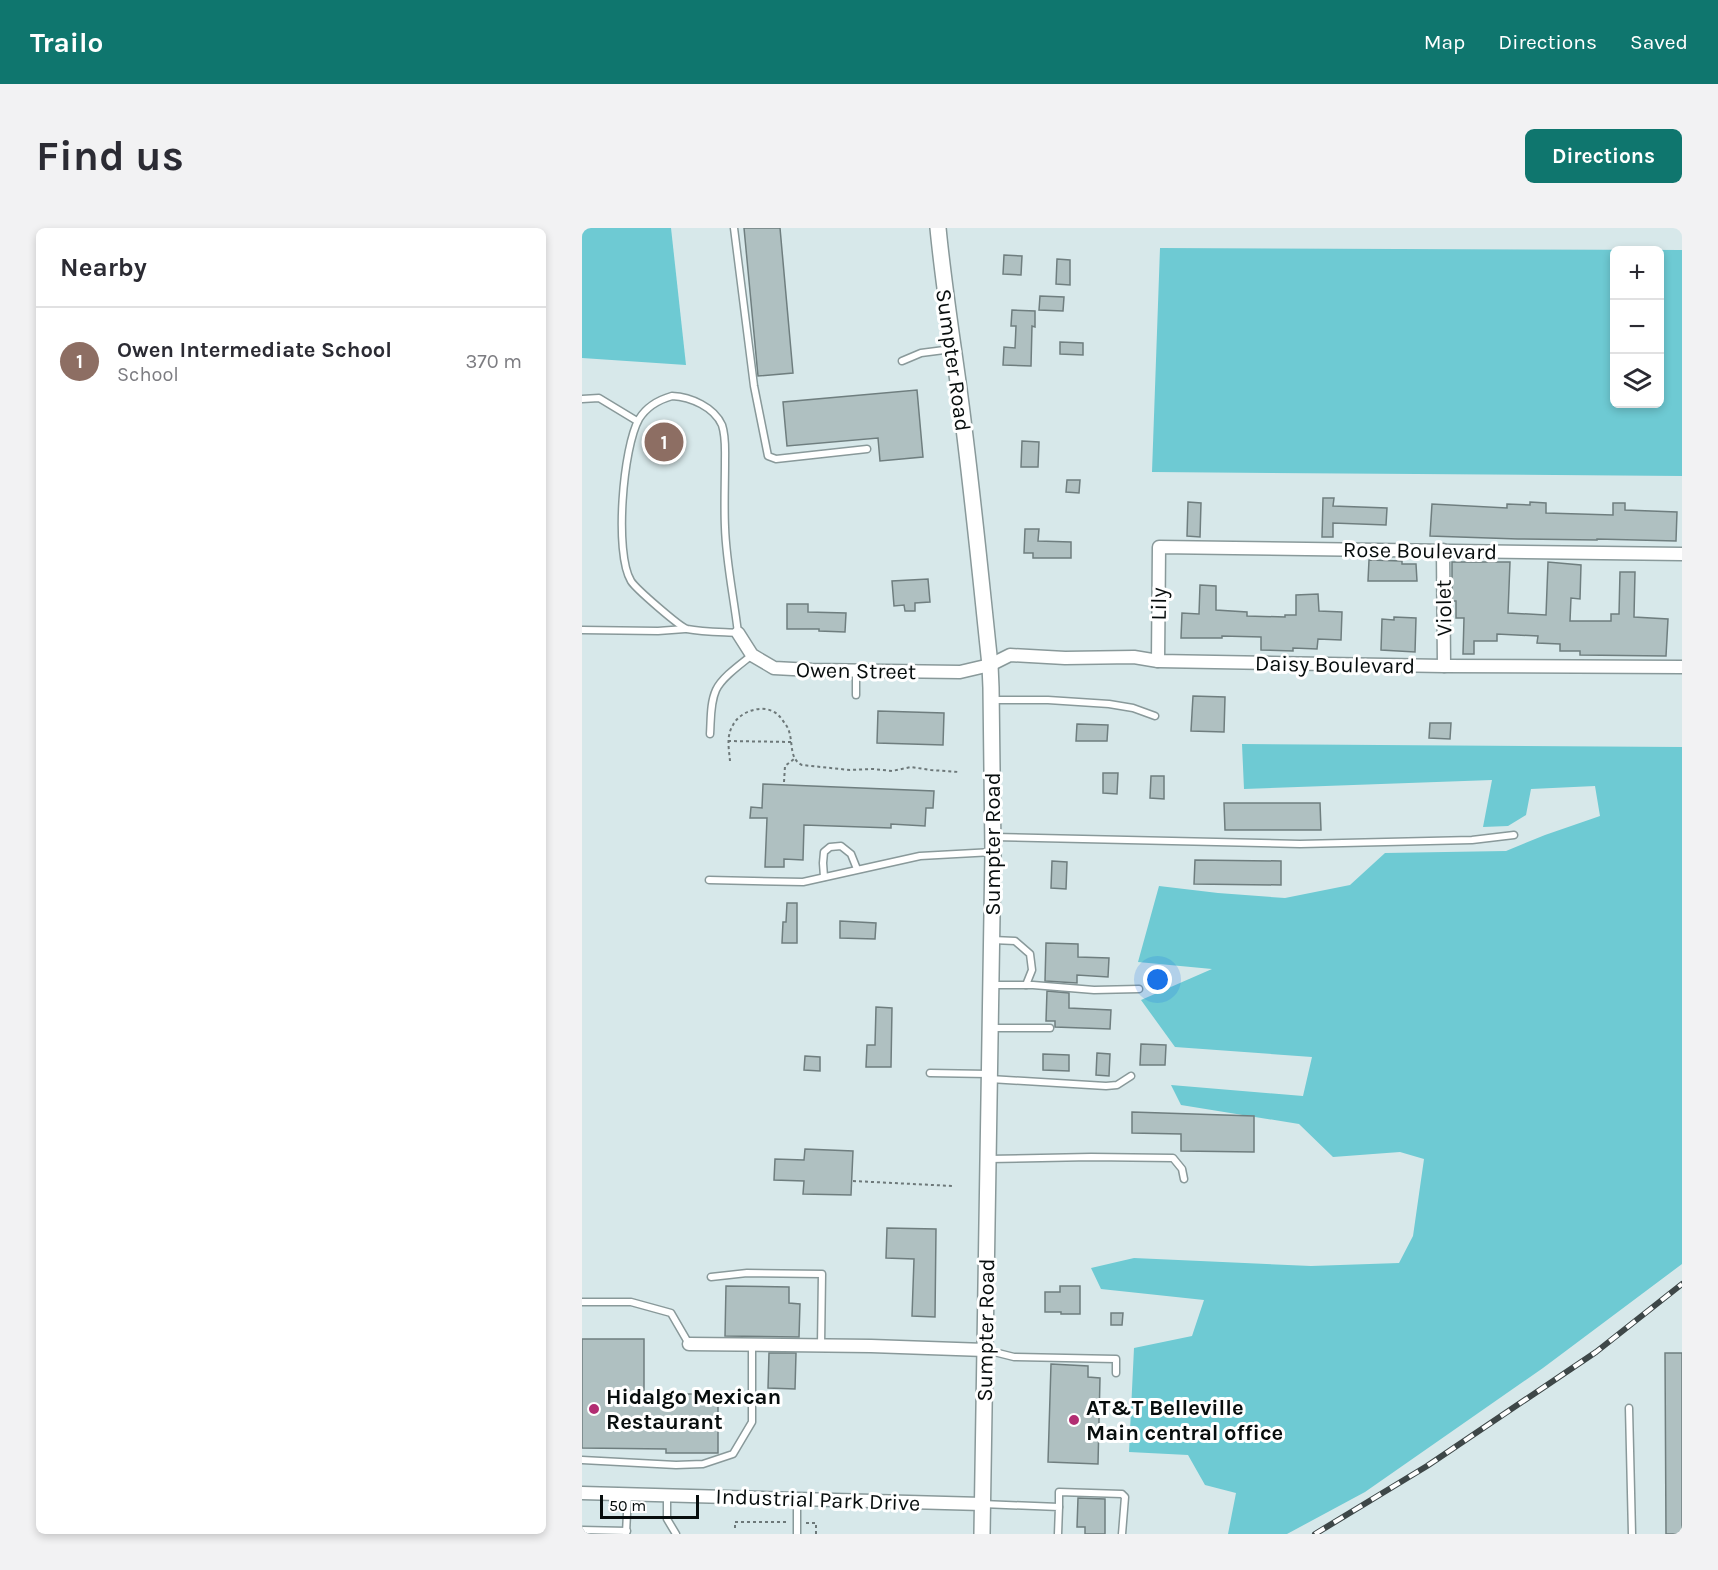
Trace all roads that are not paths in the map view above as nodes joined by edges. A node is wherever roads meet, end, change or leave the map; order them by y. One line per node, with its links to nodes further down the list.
1 (734, 228): 7 (lane)
2 (938, 228): 3 (street, Sumpter Road)
3 (953, 349): 4 (lane); 16 (street, Sumpter Road)
4 (902, 361)
5 (582, 399): 6 (lane)
6 (637, 421): 11 (lane); 13 (lane)
7 (867, 449)
8 (1159, 547): 9 (street, Rose Boulevard); 15 (street, Lily)
9 (1443, 550): 10 (street, Rose Boulevard); 17 (street, Violet)
10 (1682, 554)
11 (685, 629): 12 (lane); 13 (lane)
12 (582, 630)
13 (738, 633): 14 (street)
14 (752, 655): 19 (street, Owen Street); 23 (lane)
15 (1158, 661): 16 (street, Daisy Boulevard); 17 (street, Daisy Boulevard)
16 (990, 665): 19 (street, Owen Street); 21 (street, Sumpter Road)
17 (1444, 666): 18 (street, Daisy Boulevard)
18 (1682, 667)
19 (856, 671): 20 (lane)
20 (856, 695)
21 (991, 700): 22 (lane); 25 (street, Sumpter Road)
22 (1155, 716)
23 (710, 734)
24 (1514, 835): 25 (lane)
25 (993, 844): 26 (lane); 29 (street, Sumpter Road)
26 (857, 869): 27 (lane); 27 (lane)
27 (824, 877): 28 (lane)
28 (709, 880)
29 (991, 940): 30 (street, Sumpter Road); 31 (lane)
30 (990, 985): 31 (lane); 33 (street, Sumpter Road)
31 (1026, 985): 32 (lane)
32 (1139, 989)
33 (990, 1028): 34 (lane); 36 (street, Sumpter Road)
34 (1050, 1028)
35 (930, 1073): 36 (lane)
36 (989, 1076): 37 (lane); 38 (street, Sumpter Road)
37 (1131, 1076)
38 (988, 1159): 39 (lane); 45 (street, Sumpter Road)
39 (1184, 1179)
40 (711, 1277): 44 (lane)
41 (582, 1302): 42 (lane)
42 (689, 1344): 43 (street)
43 (752, 1345): 44 (street); 48 (lane)
44 (820, 1346): 45 (street)
45 (985, 1350): 46 (lane); 53 (street, Sumpter Road)
46 (1116, 1373)
47 (1629, 1408): 62 (lane)
48 (582, 1460)
49 (582, 1493): 50 (street, Industrial Park Drive)
50 (628, 1494): 51 (street, Industrial Park Drive); 56 (lane)
51 (667, 1495): 52 (street, Industrial Park Drive); 57 (lane)
52 (797, 1499): 53 (street, Industrial Park Drive); 58 (lane)
53 (982, 1504): 54 (lane); 59 (street, Sumpter Road)
54 (1059, 1507): 60 (lane); 61 (lane)
55 (582, 1530): 56 (lane)
56 (626, 1533)
57 (676, 1534)
58 (797, 1534)
59 (982, 1534)
60 (1059, 1534)
61 (1122, 1534)
62 (1632, 1534)

